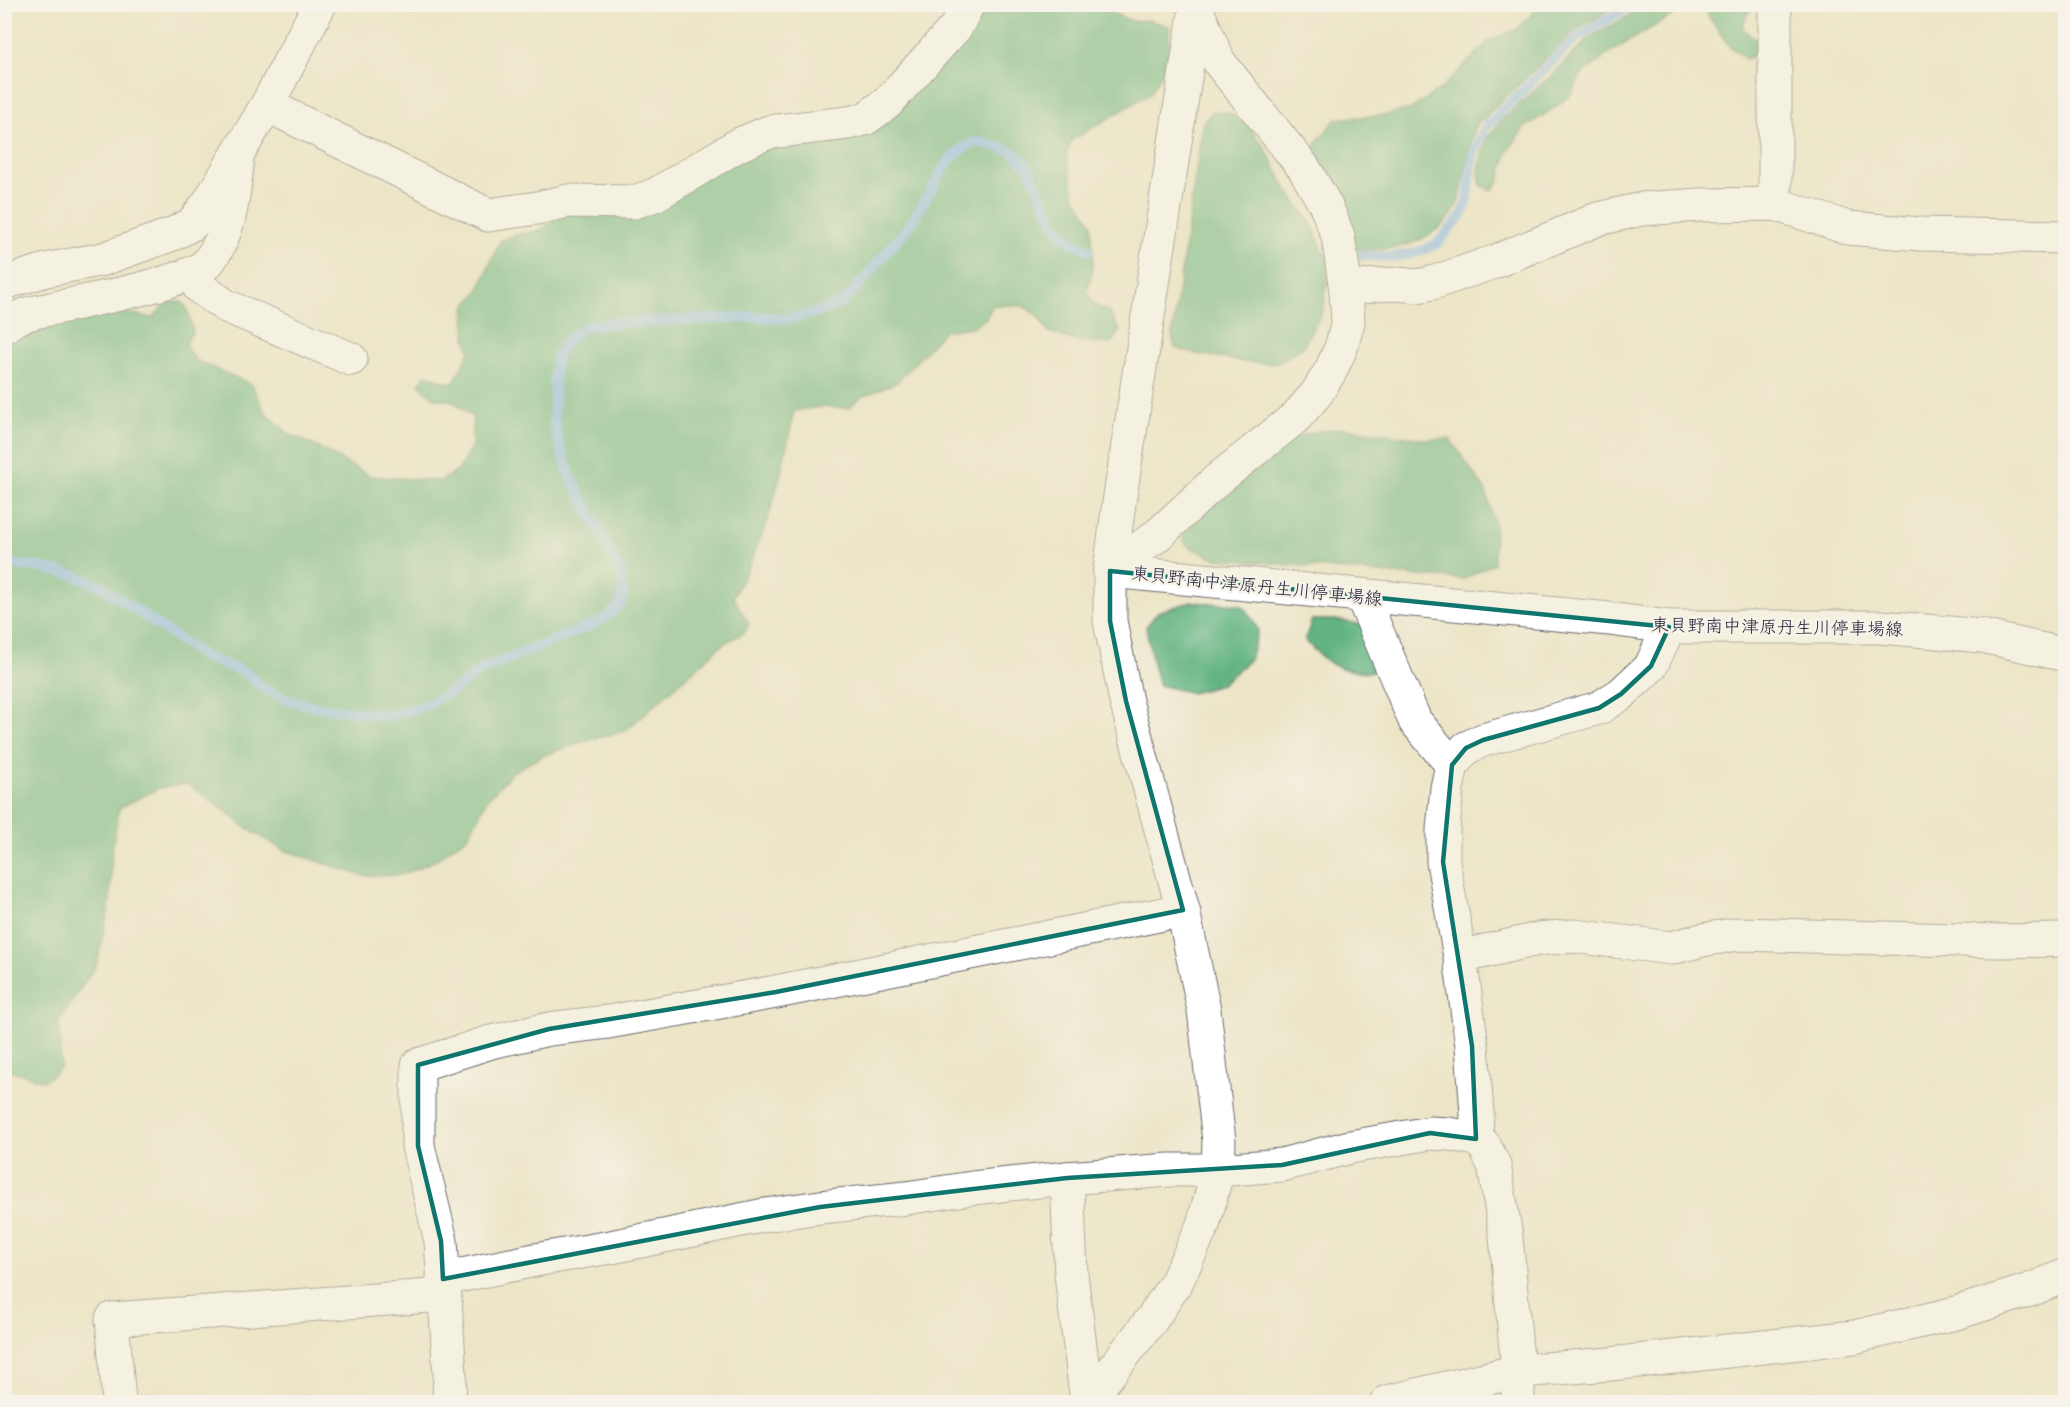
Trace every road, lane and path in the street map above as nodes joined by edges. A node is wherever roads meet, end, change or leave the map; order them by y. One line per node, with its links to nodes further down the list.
1 (320, 4): 5 (street)
2 (968, 4): 5 (street)
3 (1775, 4): 7 (street)
4 (1196, 6): 11 (street); 14 (street)
5 (267, 105): 6 (street)
6 (238, 154): 9 (street); 10 (street)
7 (1775, 204): 8 (street); 11 (street)
8 (2066, 237)
9 (194, 272): 12 (street); 13 (street)
10 (4, 283)
11 (1346, 290): 14 (street)
12 (4, 327)
13 (351, 359)
14 (1110, 571): 15 (street, 東貝野南中津原丹生川停車場線); 19 (street, 東貝野南中津原丹生川停車場線)
15 (1362, 596): 16 (street, 東貝野南中津原丹生川停車場線); 18 (street)
16 (1669, 627): 17 (street, 東貝野南中津原丹生川停車場線); 18 (street)
17 (2066, 655)
18 (1452, 765): 21 (street)
19 (1183, 910): 23 (street, 東貝野南中津原丹生川停車場線); 26 (street)
20 (2066, 940): 21 (street)
21 (1460, 957): 22 (street)
22 (1476, 1139): 23 (street); 27 (street)
23 (1218, 1170): 24 (street); 30 (street, 東貝野南中津原丹生川停車場線)
24 (1067, 1178): 26 (street); 30 (street)
25 (2066, 1275): 27 (street)
26 (444, 1287): 28 (street); 29 (street)
27 (1518, 1371): 31 (street); 32 (street)
28 (119, 1402)
29 (449, 1402)
30 (1087, 1402)
31 (1387, 1402)
32 (1518, 1402)

